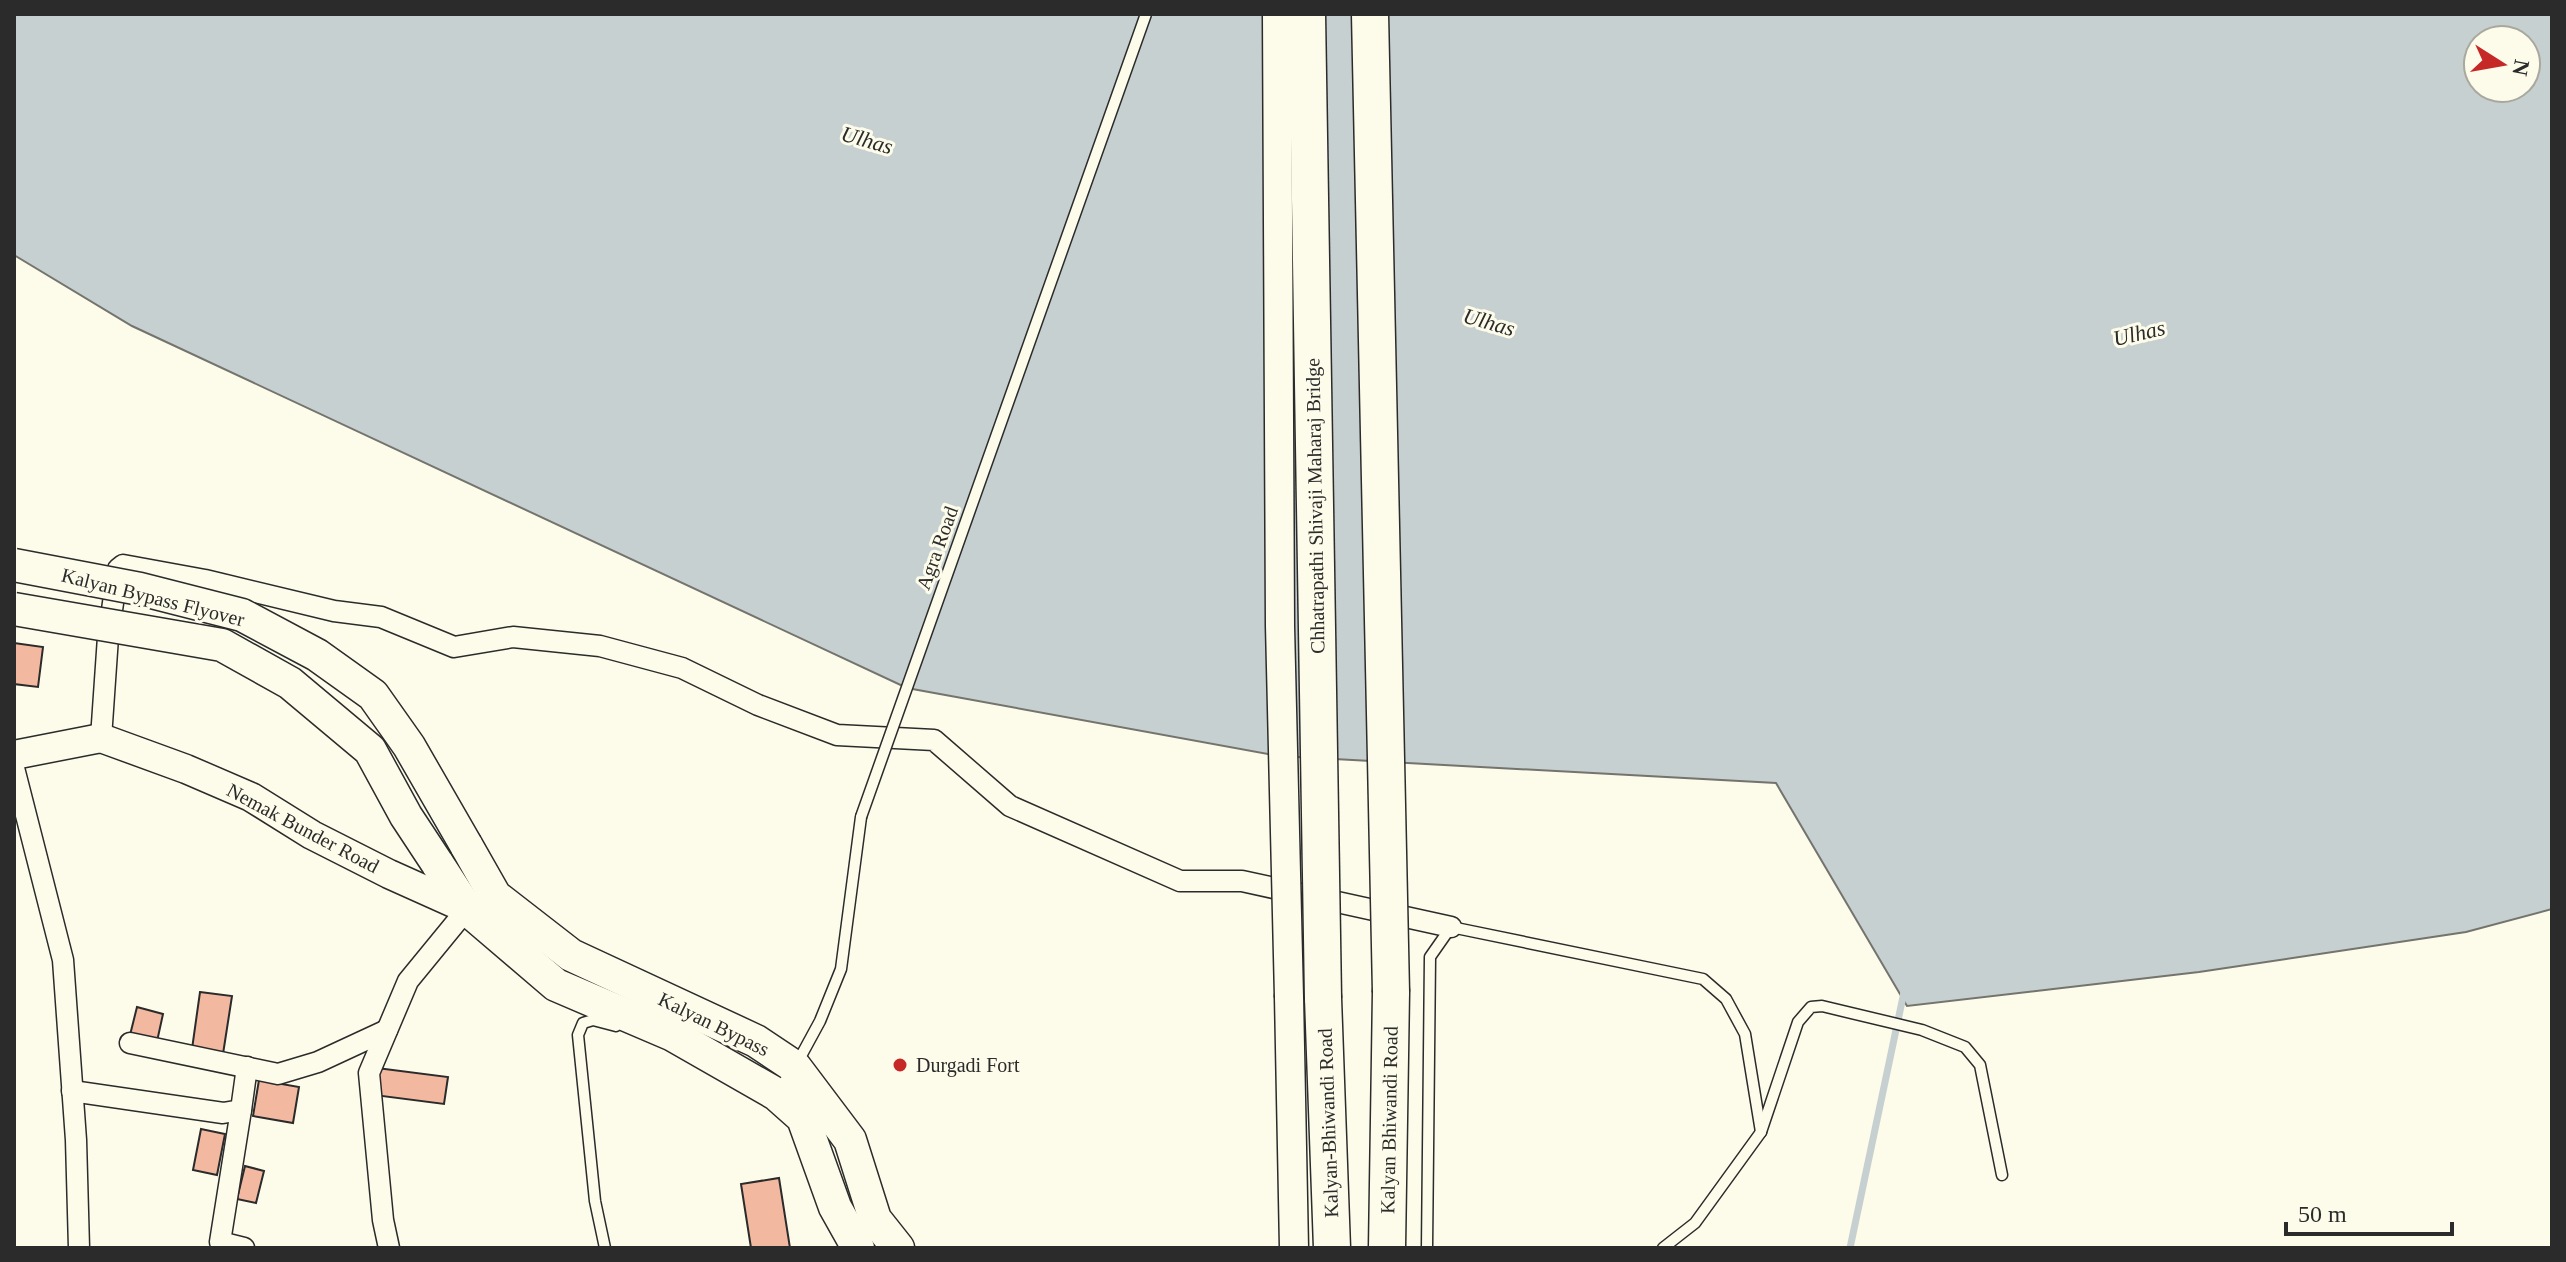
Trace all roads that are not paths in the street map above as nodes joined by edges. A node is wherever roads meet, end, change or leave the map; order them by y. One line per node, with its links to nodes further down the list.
1 (1146, 14): 20 (lane, Agra Road, bridge)
2 (1277, 14): 15 (street, bridge)
3 (1307, 14): 15 (highway, Chhatrapathi Shivaji Maharaj Bridge, bridge)
4 (1370, 14): 34 (highway, Kalyan Bhiwandi Road, bridge)
5 (14, 565): 13 (main road, Kalyan Bypass Flyover, bridge)
6 (14, 609): 13 (main road, Kalyan Bypass Flyover, bridge)
7 (14, 620): 8 (street)
8 (108, 637): 9 (street); 10 (street); 14 (street)
9 (297, 697)
10 (101, 738): 11 (street); 13 (street, Nemak Bunder Road)
11 (14, 755)
12 (14, 768): 21 (street)
13 (481, 902): 16 (street); 17 (main road, Kalyan Bypass); 20 (main road, Kalyan Bypass)
14 (1451, 927): 24 (lane); 35 (lane)
15 (1306, 998): 32 (street); 33 (highway, Kalyan-Bhiwandi Road)
16 (387, 1030): 19 (street); 28 (street)
17 (673, 1035): 22 (main road, Kalyan Bypass); 29 (lane)
18 (130, 1043): 19 (street)
19 (247, 1067): 23 (street)
20 (795, 1067): 22 (lane, Agra Road); 31 (main road, Kalyan Bypass)
21 (72, 1091): 23 (street); 26 (street)
22 (776, 1094): 30 (main road, Kalyan Bypass)
23 (241, 1110): 27 (street)
24 (1761, 1132): 25 (lane); 36 (lane)
25 (2002, 1175)
26 (79, 1248)
27 (244, 1248)
28 (389, 1248)
29 (605, 1248)
30 (858, 1248)
31 (898, 1248)
32 (1294, 1248)
33 (1332, 1248)
34 (1387, 1248)
35 (1427, 1248)
36 (1663, 1248)

